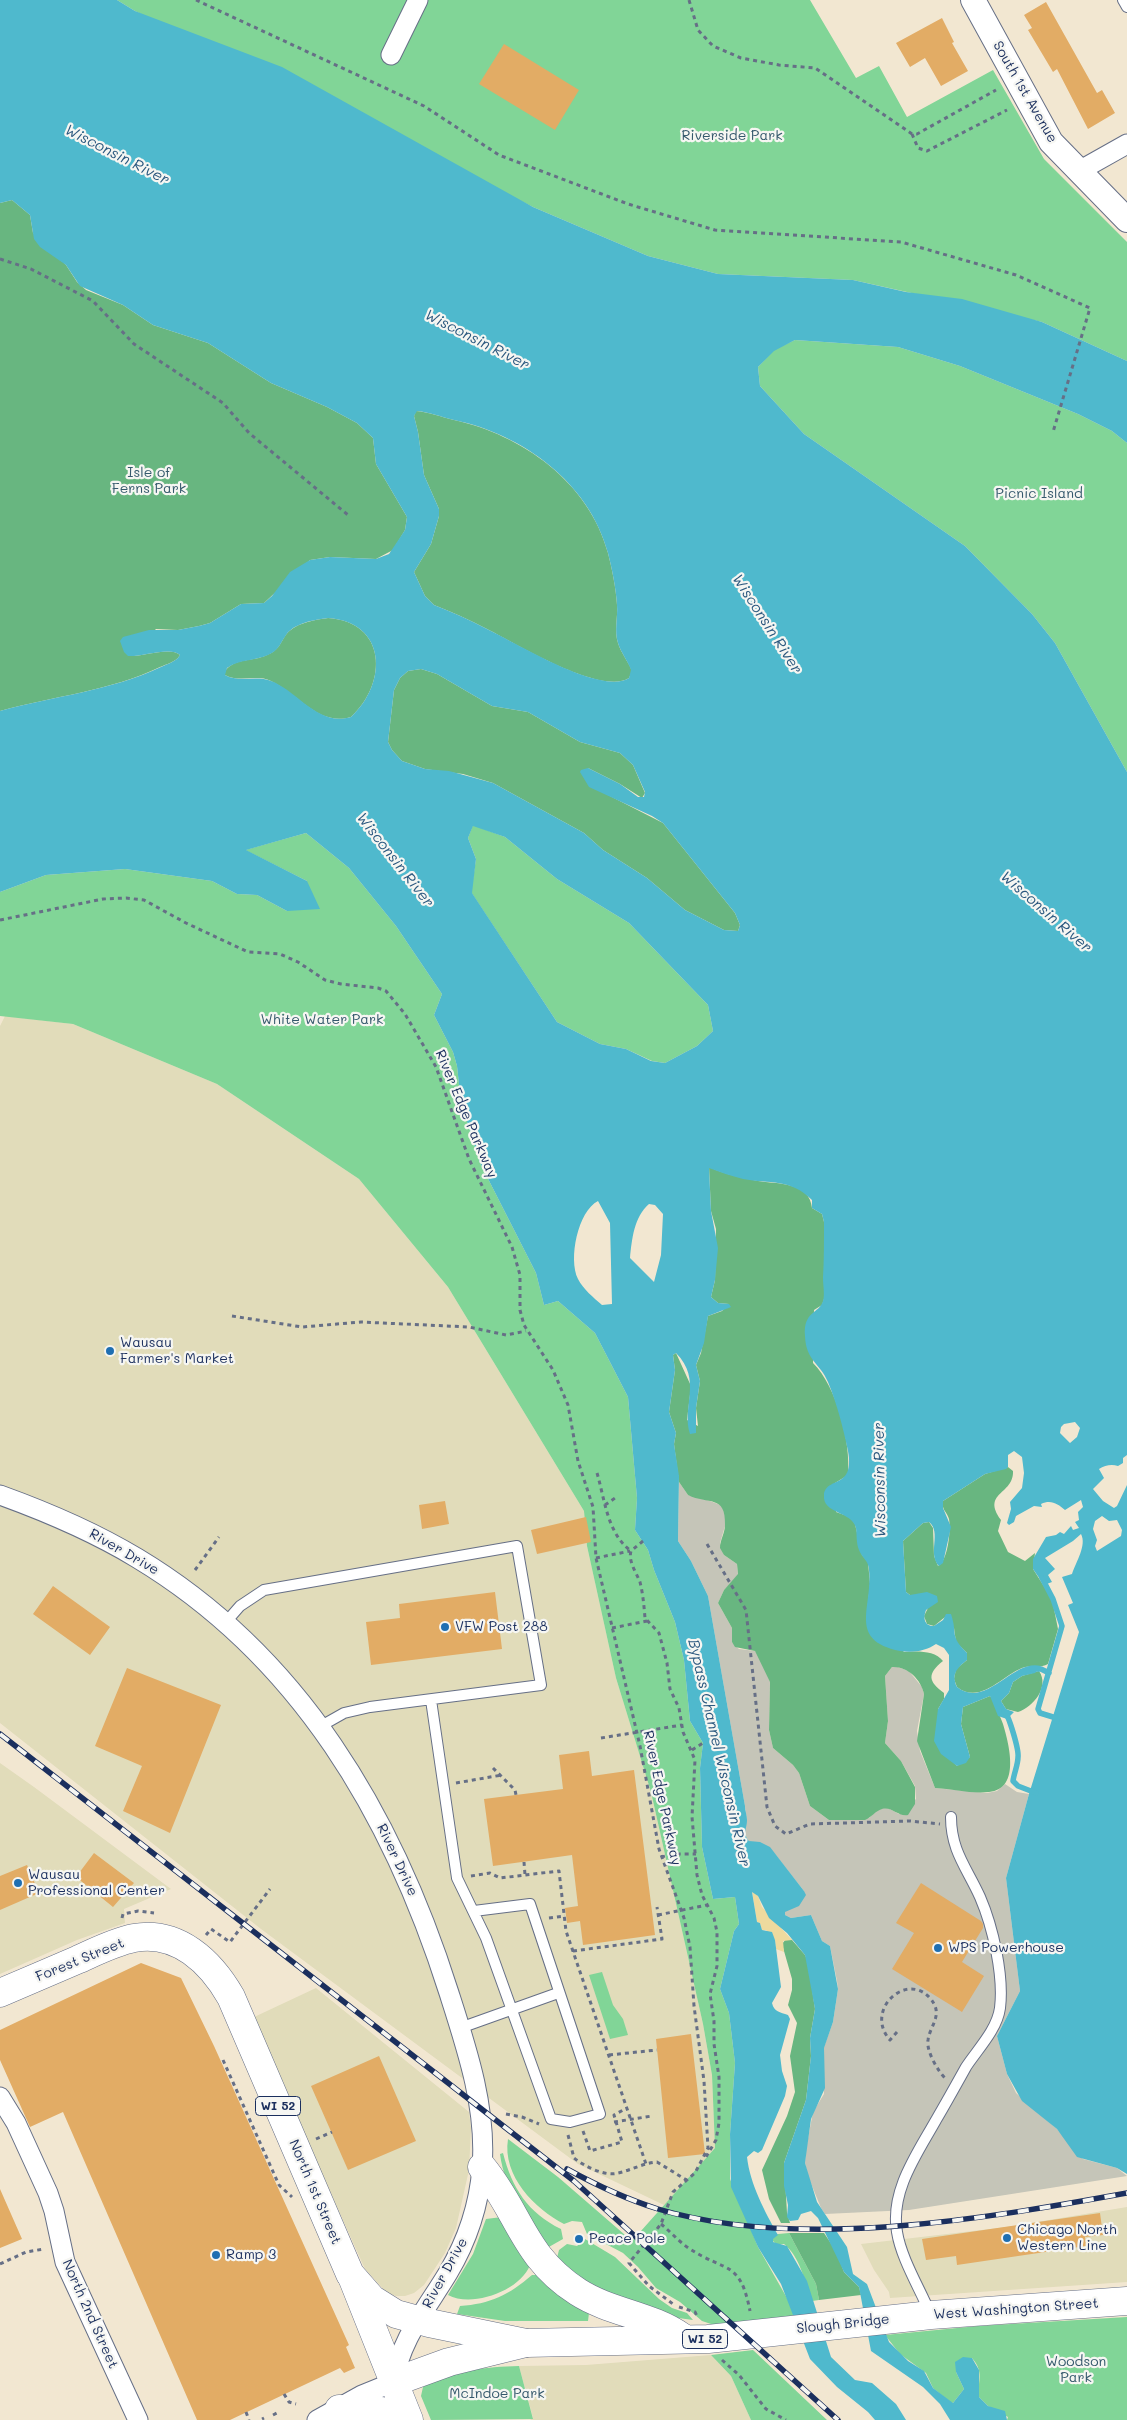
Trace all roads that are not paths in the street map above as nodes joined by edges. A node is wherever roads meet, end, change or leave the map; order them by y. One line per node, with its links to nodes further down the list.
1 (418, 0): 5 (street)
2 (973, 0): 7 (street, South 1st Avenue)
3 (1123, 0): 4 (lane)
4 (1127, 7)
5 (391, 55)
6 (1127, 144): 7 (street)
7 (1079, 171): 8 (street, South 1st Avenue)
8 (1127, 220)
9 (0, 1495): 10 (street, River Drive)
10 (226, 1622): 11 (lane); 12 (street, River Drive)
11 (431, 1700): 12 (lane); 14 (lane)
12 (321, 1726): 19 (street, River Drive)
13 (951, 1821): 25 (lane)
14 (474, 1911): 17 (lane); 18 (lane)
15 (199, 1941): 16 (main road, Forest Street / WI 52); 22 (main road, North 1st Street / WI 52)
16 (0, 1993)
17 (558, 1993): 18 (lane); 18 (lane)
18 (512, 2010): 19 (lane)
19 (460, 2028): 21 (street, River Drive)
20 (0, 2097): 32 (street, North 2nd Street)
21 (482, 2167): 26 (street, River Drive); 28 (main road)
22 (350, 2274): 26 (main road, WI 52); 30 (main road, North 1st Street)
23 (1127, 2301): 24 (main road, West Washington Street / WI 52)
24 (1092, 2304): 25 (main road, West Washington Street / WI 52); 27 (main road)
25 (918, 2316): 28 (main road, Slough Bridge / WI 52)
26 (418, 2320): 29 (main road, WI 52); 30 (street, River Drive)
27 (1127, 2320)
28 (686, 2340): 29 (main road, WI 52)
29 (526, 2343): 30 (main road)
30 (394, 2382): 31 (street); 34 (main road, North 1st Street)
31 (328, 2415): 33 (main road)
32 (138, 2420)
33 (404, 2420)
34 (409, 2420)

